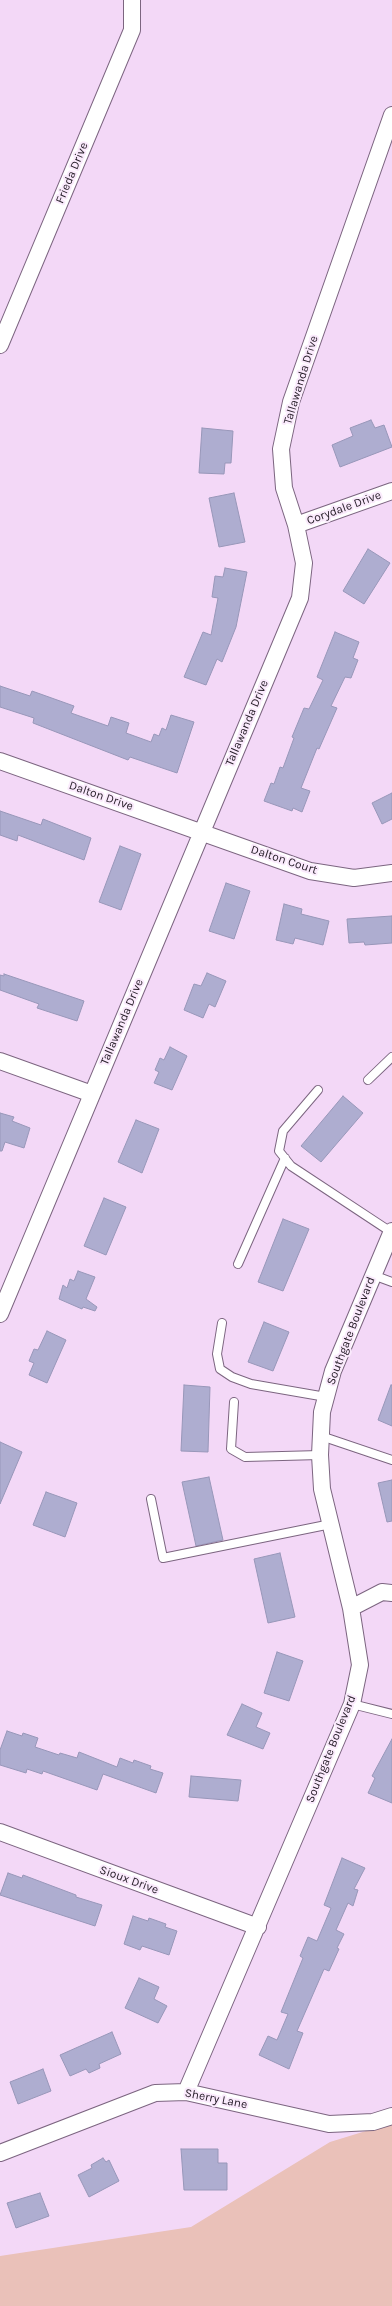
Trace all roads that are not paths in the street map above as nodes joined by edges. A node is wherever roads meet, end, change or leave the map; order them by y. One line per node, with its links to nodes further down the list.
1 (132, 0): 3 (street, Frieda Drive)
2 (392, 115): 5 (street, Tallawanda Drive)
3 (0, 345)
4 (392, 490): 5 (street, Corydale Drive)
5 (296, 525): 7 (street, Tallawanda Drive)
6 (0, 761): 7 (street, Dalton Drive)
7 (202, 832): 8 (street, Dalton Court); 13 (street, Tallawanda Drive)
8 (392, 873)
9 (392, 1057): 11 (lane)
10 (0, 1061): 13 (street)
11 (368, 1080)
12 (318, 1090): 14 (lane)
13 (92, 1094): 19 (street, Tallawanda Drive)
14 (285, 1158): 15 (lane); 16 (lane)
15 (392, 1231): 17 (street, Southgate Boulevard)
16 (238, 1264)
17 (373, 1275): 18 (lane); 21 (street, Southgate Boulevard)
18 (392, 1282)
19 (0, 1314)
20 (222, 1323): 21 (lane)
21 (326, 1397): 23 (street, Southgate Boulevard)
22 (234, 1402): 24 (lane)
23 (321, 1436): 24 (street, Southgate Boulevard); 25 (lane)
24 (320, 1455): 27 (street, Southgate Boulevard)
25 (392, 1460)
26 (151, 1499): 27 (lane)
27 (331, 1524): 29 (street, Southgate Boulevard)
28 (392, 1593): 29 (street)
29 (351, 1608): 30 (street, Southgate Boulevard)
30 (352, 1704): 31 (lane); 33 (street, Southgate Boulevard)
31 (392, 1714)
32 (0, 1832): 33 (street, Sioux Drive)
33 (258, 1928): 34 (street, Southgate Boulevard)
34 (186, 2092): 35 (street, Sherry Lane); 36 (street, Sherry Lane)
35 (392, 2116)
36 (0, 2153)

